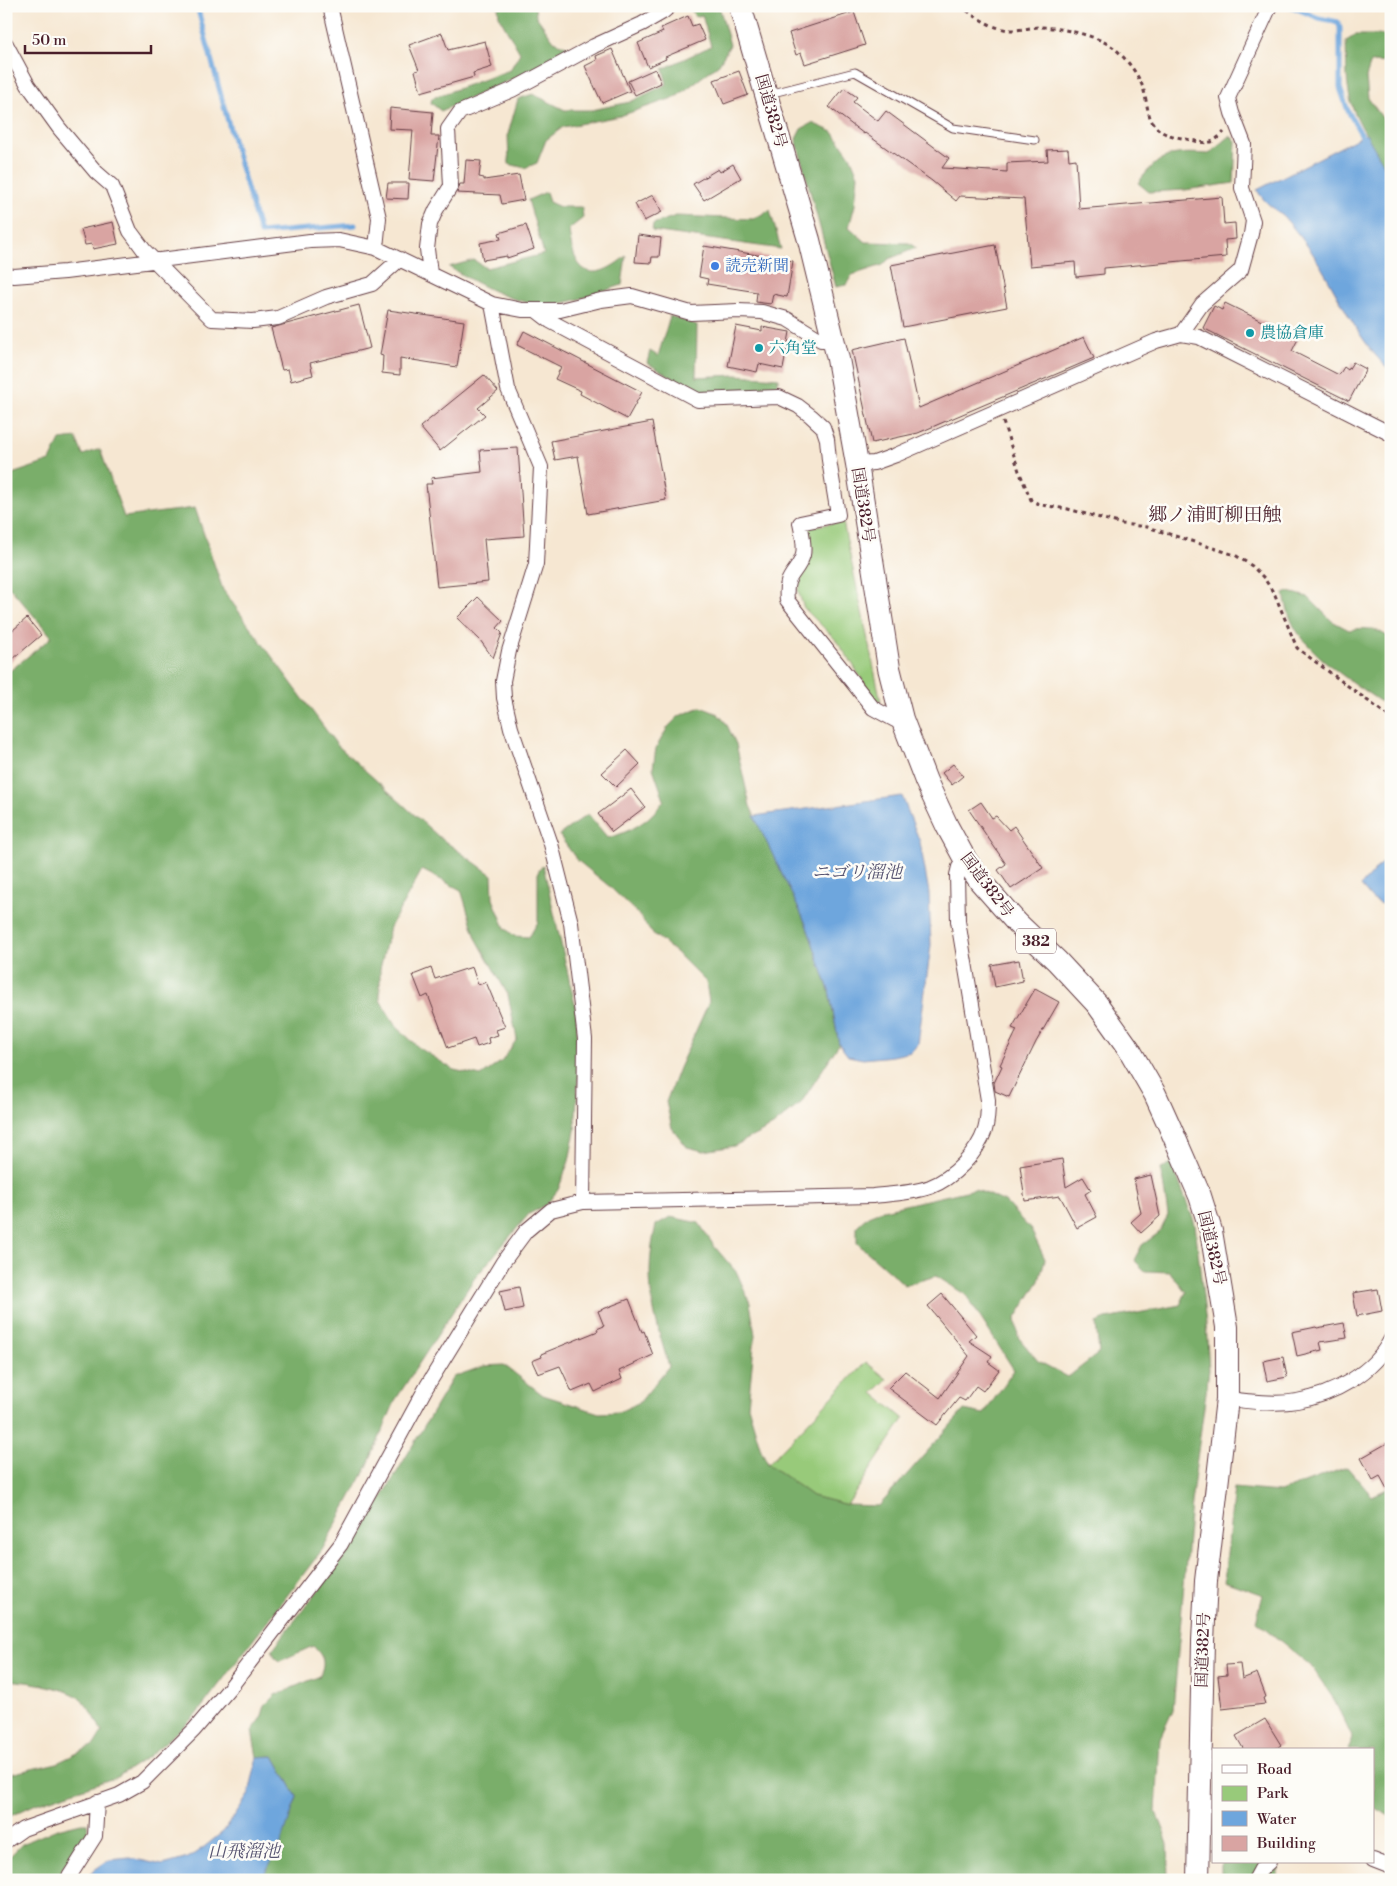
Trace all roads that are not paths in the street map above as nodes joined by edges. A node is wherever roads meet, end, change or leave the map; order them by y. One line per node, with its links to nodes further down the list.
1 (330, 6): 8 (street)
2 (670, 6): 11 (street)
3 (740, 6): 6 (highway, 国道382号 / 382)
4 (1270, 6): 15 (street)
5 (6, 44): 10 (street)
6 (766, 94): 7 (lane); 16 (highway, 国道382号 / 382)
7 (1035, 140)
8 (376, 248): 9 (street); 10 (street)
9 (400, 259): 10 (street); 11 (street)
10 (152, 260): 12 (street)
11 (430, 273): 13 (street)
12 (6, 276)
13 (492, 304): 14 (street); 21 (street)
14 (536, 311): 16 (street); 19 (street)
15 (1181, 334): 17 (street); 18 (street)
16 (833, 340): 18 (highway, 国道382号 / 382)
17 (1391, 434)
18 (857, 464): 19 (highway, 国道382号 / 382)
19 (902, 719): 20 (highway, 国道382号 / 382)
20 (966, 861): 21 (street); 23 (highway, 国道382号 / 382)
21 (583, 1202): 24 (street)
22 (1391, 1339): 23 (street)
23 (1227, 1399): 30 (highway, 国道382号 / 382)
24 (97, 1802): 25 (street); 29 (street)
25 (6, 1841)
26 (1374, 1860): 28 (street)
27 (1267, 1864): 31 (street)
28 (1391, 1867)
29 (67, 1880)
30 (1198, 1880)
31 (1255, 1880)

